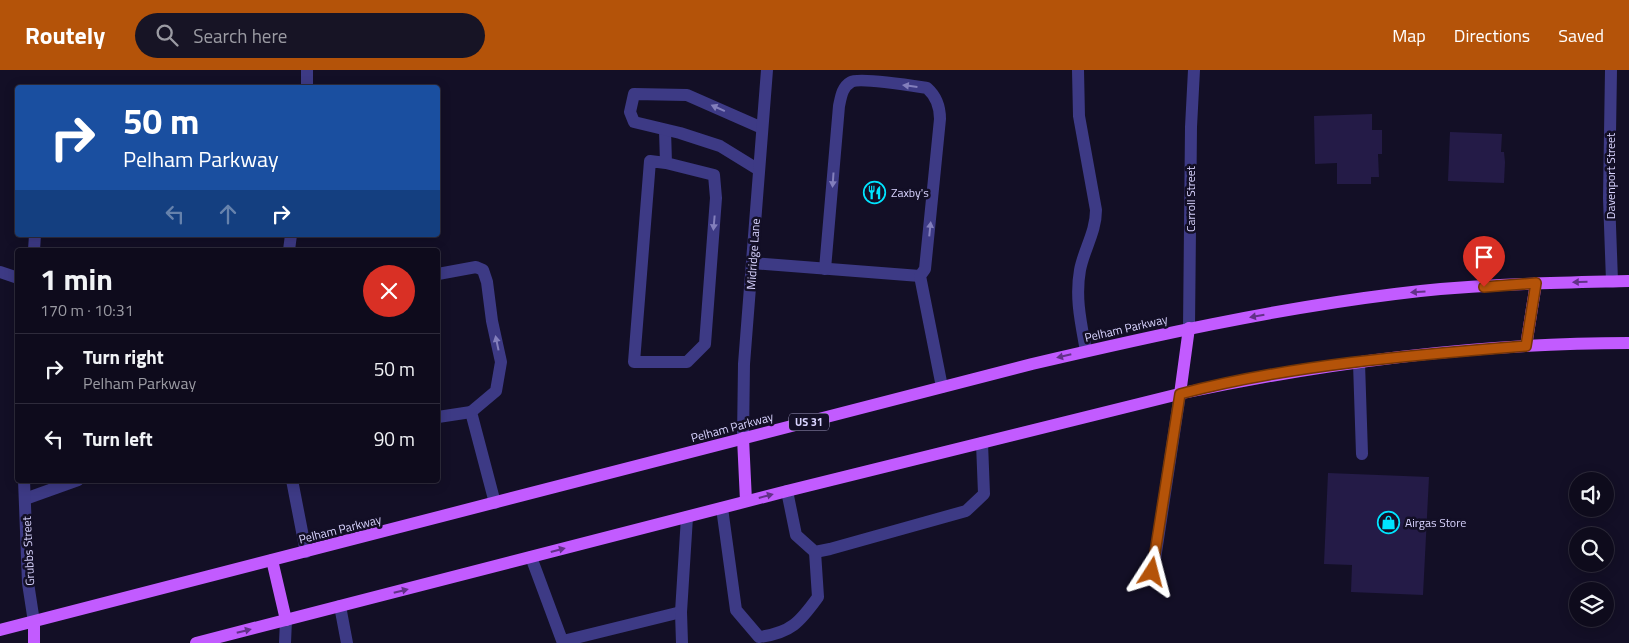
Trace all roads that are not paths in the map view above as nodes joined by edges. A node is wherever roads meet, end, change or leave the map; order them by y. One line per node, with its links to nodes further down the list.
1 (307, 70): 6 (street)
2 (766, 70): 7 (street, Midridge Lane)
3 (1078, 70): 23 (street)
4 (1194, 70): 20 (street, Carroll Street)
5 (1611, 70): 17 (street, Davenport Street)
6 (307, 85)
7 (762, 128): 8 (street, one-way to 8); 10 (street, Midridge Lane)
8 (665, 130): 9 (street); 10 (street)
9 (666, 163): 9 (street, one-way to 9)
10 (759, 170): 11 (street, Midridge Lane)
11 (752, 263): 12 (street); 29 (street, Midridge Lane)
12 (825, 268): 15 (street); 15 (street, one-way to 12)
13 (0, 272): 16 (street)
14 (440, 274): 27 (street, one-way to 14)
15 (920, 276): 25 (street)
16 (15, 277)
17 (1612, 281): 18 (main road, Pelham Parkway / US 31); 19 (main road, Pelham Parkway / US 31, one-way to 19)
18 (1629, 281)
19 (1536, 283): 20 (main road, Pelham Parkway / US 31, one-way to 20); 22 (main road)
20 (1189, 328): 23 (main road, Pelham Parkway / US 31); 26 (main road)
21 (1629, 343): 22 (main road)
22 (1526, 346): 24 (main road)
23 (1086, 351): 25 (main road, Pelham Parkway / US 31, one-way to 25)
24 (1359, 363): 26 (main road); 31 (street)
25 (942, 387): 29 (main road, Pelham Parkway / US 31)
26 (1180, 394): 30 (main road); 45 (street)
27 (471, 412): 28 (street); 38 (street)
28 (440, 417)
29 (744, 438): 37 (main road); 38 (main road, Pelham Parkway / US 31)
30 (982, 442): 35 (main road); 42 (street)
31 (1362, 454)
32 (24, 483): 36 (street, Grubbs Street)
33 (70, 483): 36 (street)
34 (293, 483): 41 (street)
35 (787, 490): 37 (main road, one-way to 35); 42 (street)
36 (25, 499): 49 (street, Grubbs Street)
37 (746, 501): 39 (main road)
38 (495, 503): 41 (main road, Pelham Parkway / US 31)
39 (722, 508): 40 (main road); 51 (street)
40 (687, 516): 43 (main road, one-way to 40); 47 (street)
41 (306, 552): 44 (main road, Pelham Parkway / US 31)
42 (815, 552): 51 (street)
43 (530, 557): 46 (main road, one-way to 43); 52 (street)
44 (272, 560): 48 (main road); 49 (main road, Pelham Parkway / US 31)
45 (1152, 572)
46 (340, 606): 48 (main road); 56 (street)
47 (681, 612): 52 (street); 57 (street)
48 (286, 620): 54 (main road, one-way to 48); 55 (street)
49 (34, 622): 50 (main road, Pelham Parkway / US 31); 53 (main road)
50 (0, 630)
51 (778, 639)
52 (563, 642)
53 (34, 643)
54 (196, 643)
55 (285, 643)
56 (347, 643)
57 (682, 643)

